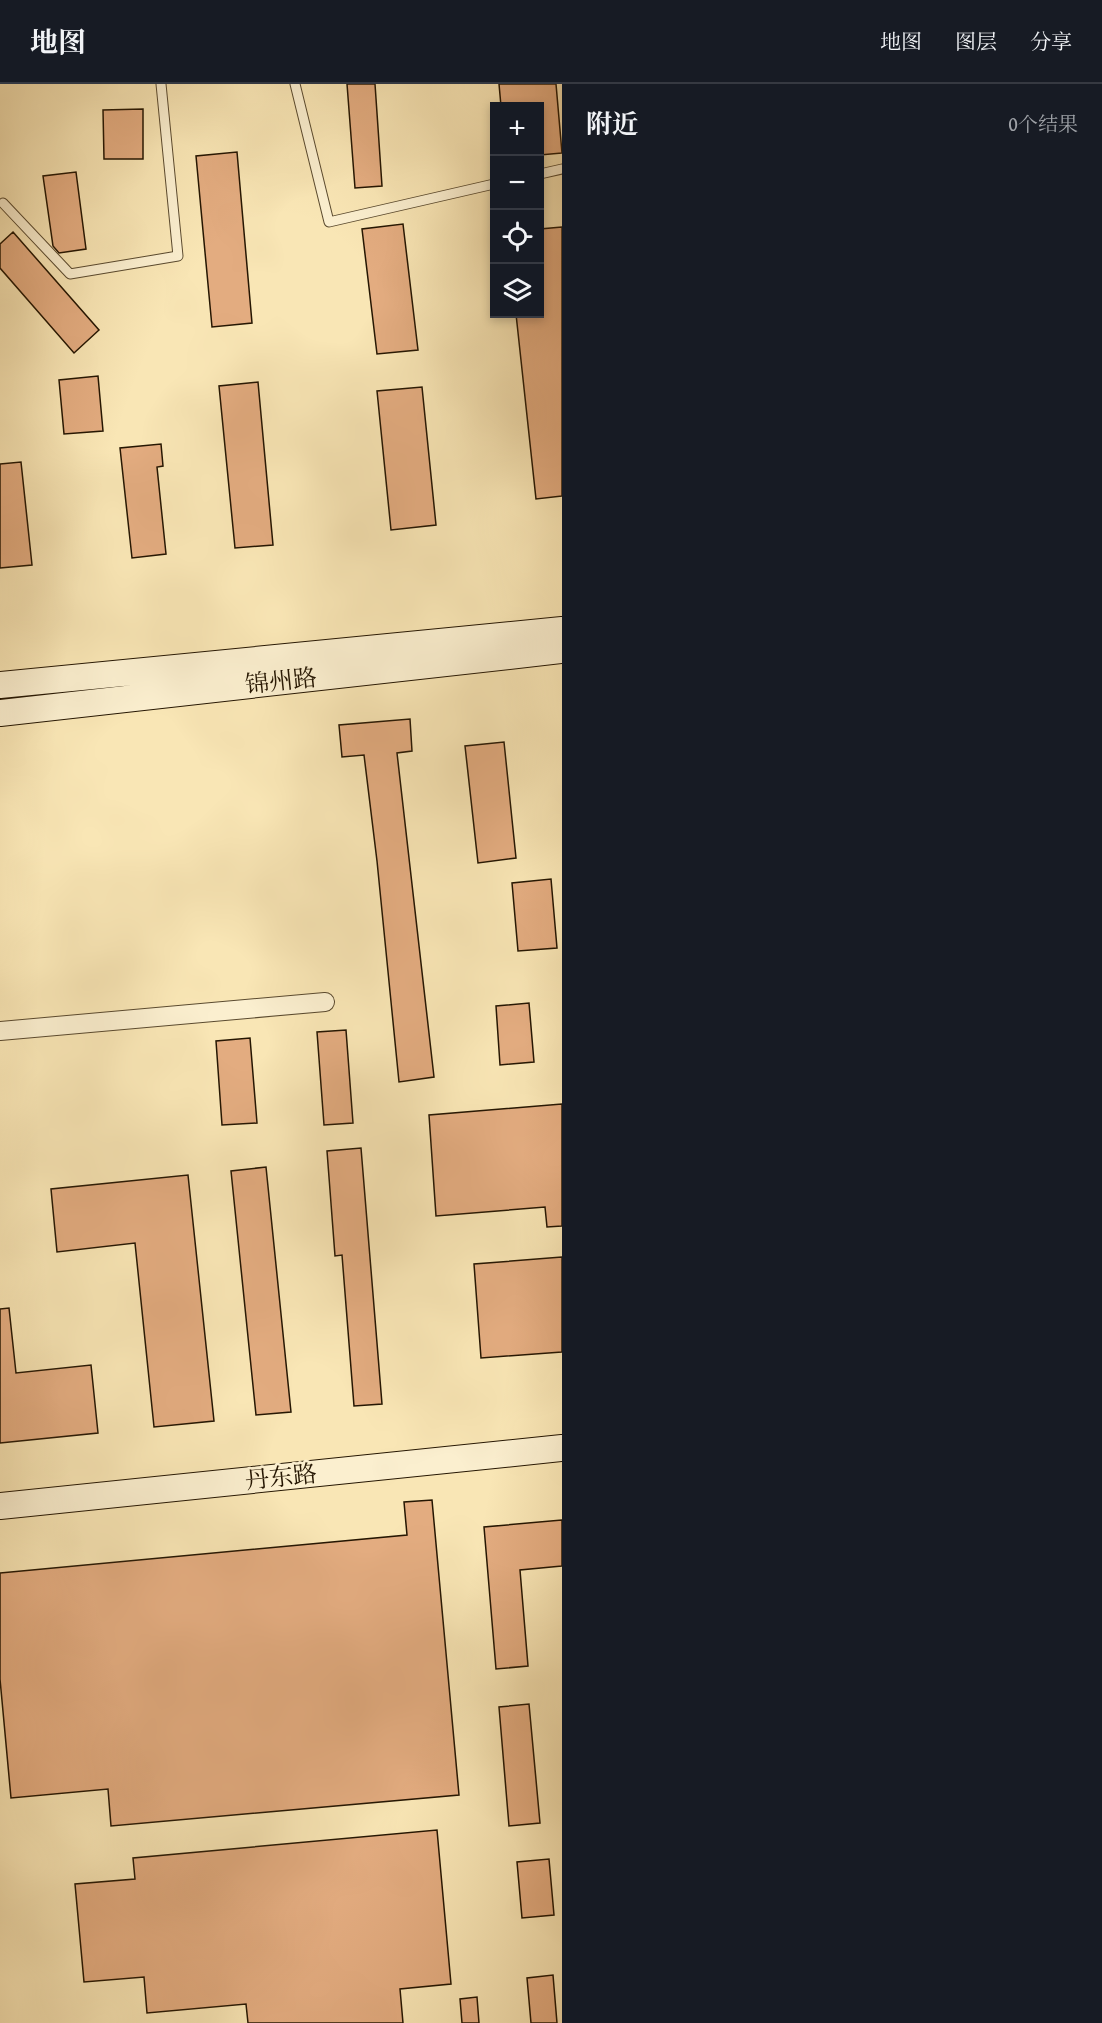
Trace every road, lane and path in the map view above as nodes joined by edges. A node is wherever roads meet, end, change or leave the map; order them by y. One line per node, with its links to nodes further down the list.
1 (161, 84): 6 (lane)
2 (294, 84): 5 (lane)
3 (562, 169): 4 (lane)
4 (544, 173)
5 (490, 185)
6 (3, 203)
7 (562, 630): 9 (main road, 锦州路)
8 (562, 650): 10 (main road, 锦州路)
9 (0, 685)
10 (0, 713)
11 (325, 1002): 12 (street)
12 (0, 1031)
13 (562, 1448): 14 (main road, 丹东路)
14 (0, 1506)

